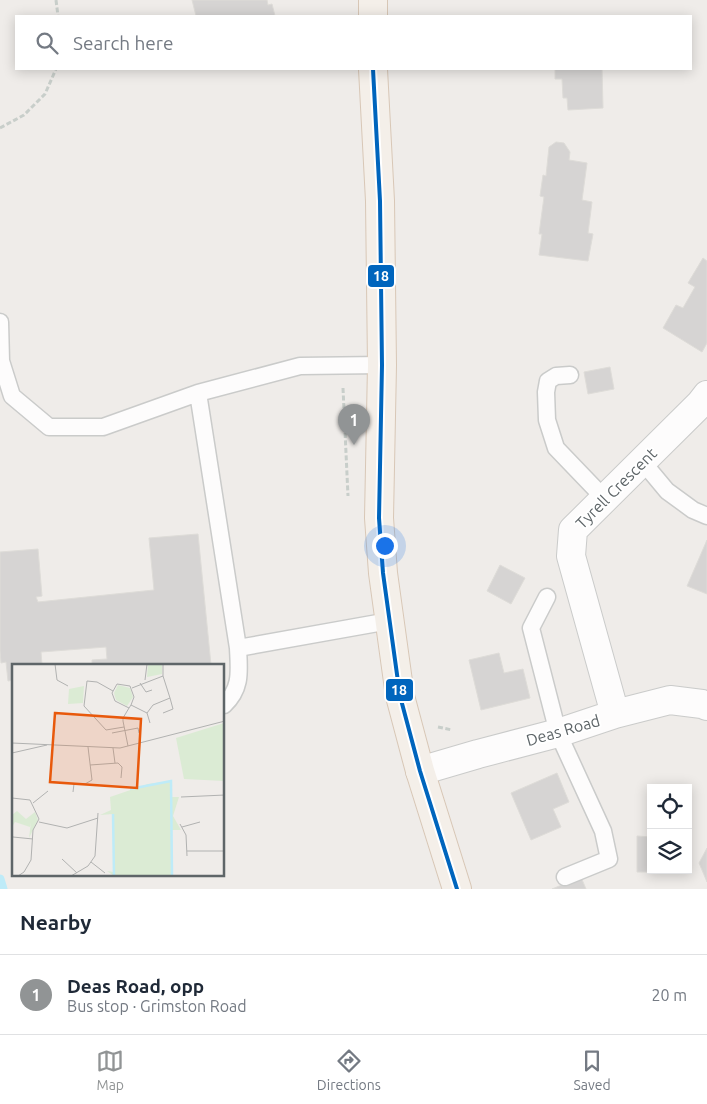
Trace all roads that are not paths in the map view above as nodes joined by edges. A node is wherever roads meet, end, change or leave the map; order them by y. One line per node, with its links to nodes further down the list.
1 (373, 0): 2 (main road)
2 (373, 15)
3 (373, 70): 5 (main road)
4 (0, 322): 7 (lane)
5 (382, 365): 7 (lane); 13 (main road)
6 (570, 375): 10 (lane)
7 (198, 393): 14 (lane)
8 (705, 402): 9 (street, Tyrell Crescent)
9 (642, 461): 10 (street, Tyrell Crescent); 11 (lane)
10 (604, 498): 17 (street, Tyrell Crescent)
11 (707, 516)
12 (547, 597): 18 (lane)
13 (389, 621): 14 (lane); 19 (main road)
14 (238, 648): 15 (lane)
15 (225, 704)
16 (707, 706): 17 (street, Deas Road)
17 (616, 714): 18 (street, Deas Road)
18 (558, 733): 19 (street, Deas Road); 20 (lane)
19 (420, 771): 21 (main road)
20 (566, 877)
21 (457, 889)

